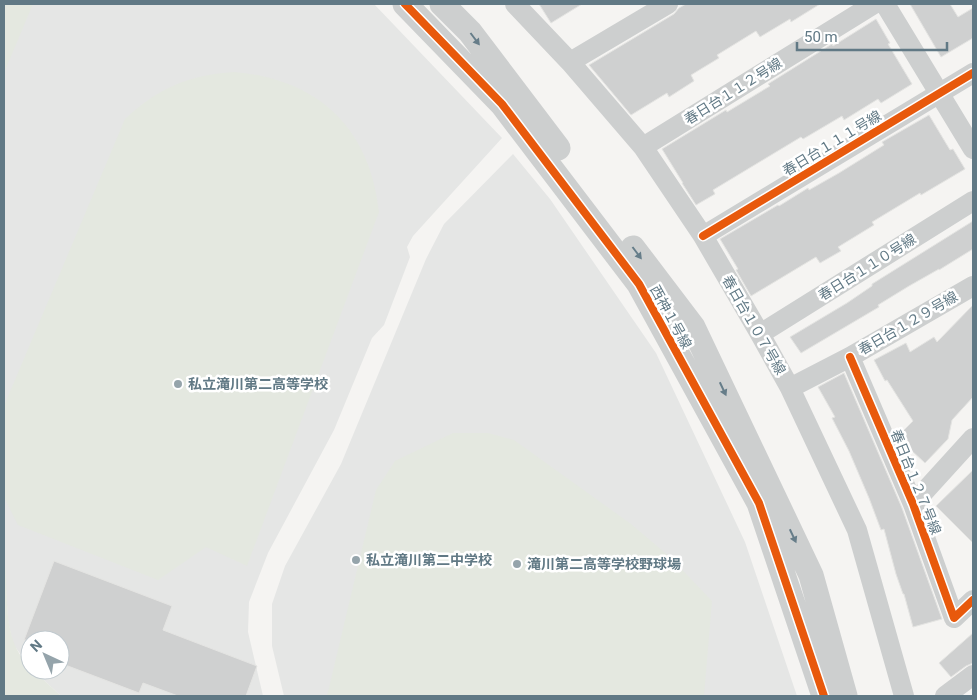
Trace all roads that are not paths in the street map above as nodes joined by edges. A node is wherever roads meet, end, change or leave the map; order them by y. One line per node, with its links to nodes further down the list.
1 (405, 4): 22 (street, 西神１号線)
2 (442, 4): 23 (street, 西神１号線, one-way to 23)
3 (515, 4): 7 (street, 春日台１０７号線)
4 (668, 4): 7 (street)
5 (874, 4): 10 (street, 春日台１１２号線)
6 (885, 4): 9 (street)
7 (570, 62): 10 (street, 春日台１０７号線)
8 (973, 73): 9 (street, 春日台１１１号線)
9 (939, 93): 11 (street); 13 (street, 春日台１１１号線)
10 (643, 147): 13 (street, 春日台１０７号線)
11 (973, 149)
12 (973, 201): 15 (street, 春日台１１０号線)
13 (704, 236): 15 (street, 春日台１０７号線)
14 (973, 286): 16 (street, 春日台１２９号線)
15 (760, 334): 17 (street, 春日台１０７号線)
16 (850, 357): 17 (street, 春日台１２９号線); 19 (street, 春日台１２７号線)
17 (790, 388): 24 (street, 春日台１０７号線)
18 (973, 438): 19 (street)
19 (914, 504): 20 (street, 春日台１２７号線)
20 (973, 600)
21 (973, 675): 25 (street)
22 (824, 696)
23 (845, 696)
24 (904, 696)
25 (945, 696)

